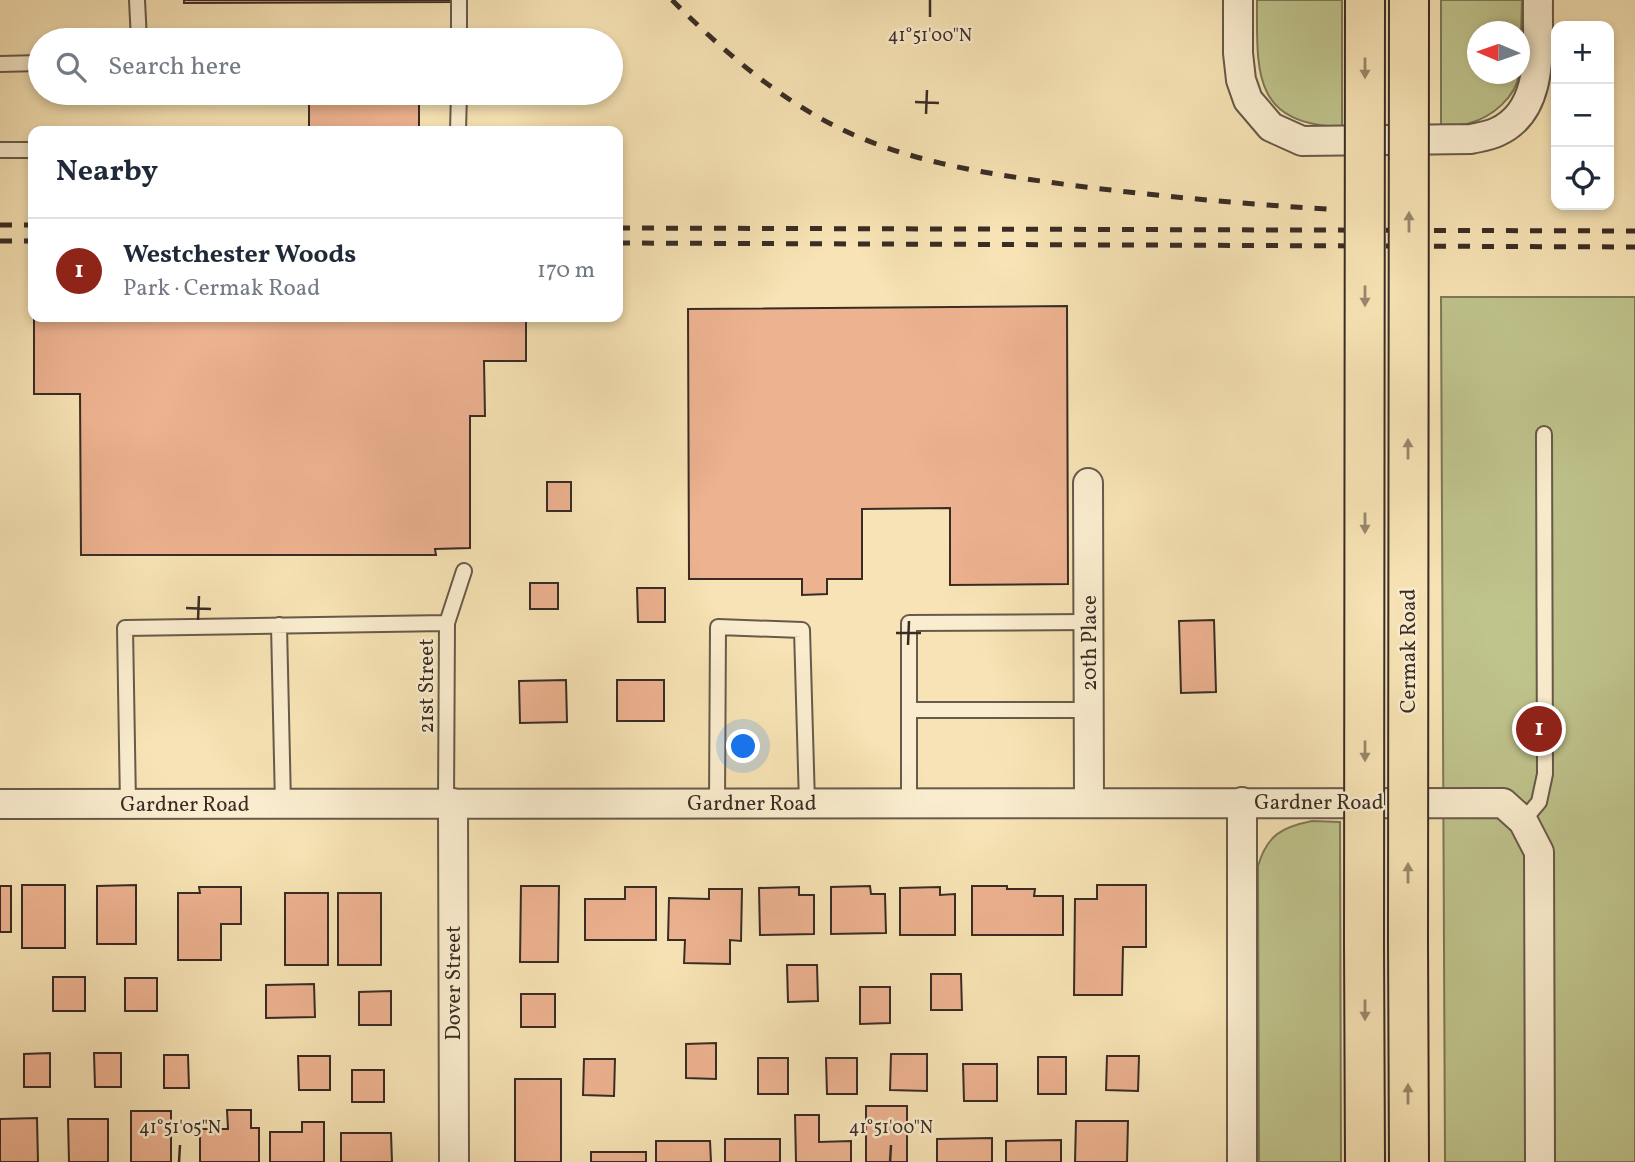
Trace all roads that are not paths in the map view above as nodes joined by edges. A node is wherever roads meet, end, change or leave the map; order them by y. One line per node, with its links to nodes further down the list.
1 (137, 0): 7 (lane)
2 (459, 0): 8 (lane)
3 (1238, 0): 6 (street)
4 (1365, 0): 35 (main road, Cermak Road, one-way to 35, bridge)
5 (1409, 0): 36 (main road, Cermak Road, one-way to 5, bridge)
6 (1538, 0)
7 (138, 28)
8 (459, 28)
9 (28, 63): 10 (lane)
10 (0, 64)
11 (458, 105): 12 (lane)
12 (458, 126)
13 (0, 150): 14 (lane)
14 (28, 150)
15 (1544, 435): 32 (lane)
16 (1088, 483): 18 (street, 20th Place)
17 (464, 571): 19 (lane, 21st Street)
18 (1089, 622): 21 (lane); 22 (street, 20th Place)
19 (447, 623): 20 (lane); 24 (lane, 21st Street)
20 (279, 625): 30 (lane); 31 (lane)
21 (909, 710): 22 (lane); 27 (lane)
22 (1089, 710): 28 (street, 20th Place)
23 (1242, 802): 28 (street, Gardner Road); 32 (street, Gardner Road); 34 (street)
24 (449, 803): 25 (street, Gardner Road); 31 (street, Gardner Road); 33 (street, Dover Street)
25 (717, 803): 26 (street, Gardner Road); 26 (lane)
26 (807, 803): 27 (street, Gardner Road)
27 (909, 803): 28 (street, Gardner Road)
28 (1089, 803)
29 (0, 804): 30 (street, Gardner Road)
30 (128, 804): 31 (street, Gardner Road)
31 (283, 804)
32 (1513, 812): 37 (street)
33 (454, 1162)
34 (1242, 1162)
35 (1366, 1162)
36 (1409, 1162)
37 (1540, 1162)

